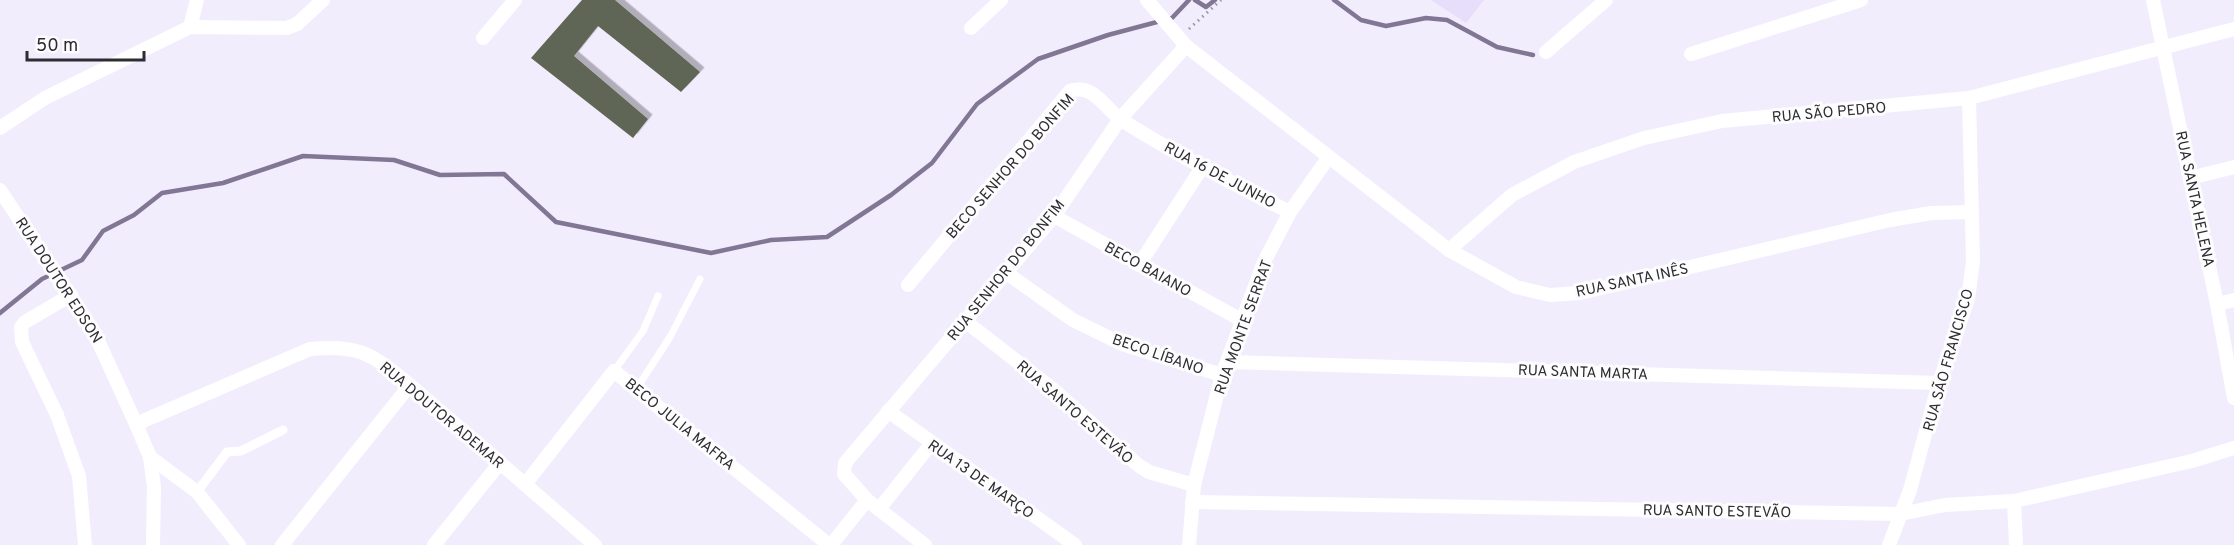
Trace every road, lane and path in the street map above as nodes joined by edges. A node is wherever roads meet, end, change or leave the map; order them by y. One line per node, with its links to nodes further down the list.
1 (197, 0): 10 (street)
2 (323, 0): 10 (street)
3 (515, 0): 13 (street)
4 (1001, 0): 11 (street)
5 (1147, 0): 14 (street, RUA SANTA INÊS)
6 (1221, 0): 14 (path)
7 (1606, 0): 16 (street)
8 (1861, 0): 17 (street)
9 (2153, 0): 15 (street, RUA SANTA HELENA)
10 (190, 27): 20 (street)
11 (971, 28)
12 (2234, 29): 15 (street, RUA SÃO PEDRO)
13 (483, 38)
14 (1182, 42): 19 (street, RUA SENHOR DO BONFIM); 21 (street, RUA SANTA INÊS)
15 (2164, 46): 18 (street, RUA SÃO PEDRO); 24 (street, RUA SANTA HELENA)
16 (1546, 52)
17 (1691, 54)
18 (1969, 98): 27 (street, RUA SÃO FRANCISCO); 29 (street, RUA SÃO PEDRO)
19 (1120, 119): 23 (street, RUA 16 DE JUNHO); 28 (street, RUA SENHOR DO BONFIM); 33 (street, BECO SENHOR DO BONFIM)
20 (0, 128)
21 (1328, 159): 26 (street, RUA MONTE SERRAT); 29 (street, RUA SANTA INÊS)
22 (2234, 167): 24 (street)
23 (1202, 169): 26 (street, RUA 16 DE JUNHO); 30 (street)
24 (2190, 178): 37 (street, RUA SANTA HELENA)
25 (0, 190): 34 (street, RUA DOUTOR EDSON)
26 (1290, 212): 39 (street, RUA MONTE SERRAT)
27 (1971, 212): 29 (street, RUA SANTA INÊS); 43 (street, RUA SÃO FRANCISCO)
28 (1054, 216): 30 (street, BECO BAIANO); 31 (street, RUA SENHOR DO BONFIM)
29 (1449, 250)
30 (1139, 265): 39 (street, BECO BAIANO)
31 (1005, 272): 38 (street, RUA SENHOR DO BONFIM); 42 (street, BECO LÍBANO)
32 (700, 279): 45 (lane)
33 (909, 285)
34 (71, 295): 48 (street, RUA DOUTOR EDSON); 62 (street)
35 (658, 296): 41 (lane)
36 (2234, 300): 37 (street)
37 (2217, 304): 46 (street, RUA SANTA HELENA)
38 (965, 321): 47 (street, RUA SENHOR DO BONFIM); 55 (street, RUA SANTO ESTEVÃO)
39 (1243, 321): 40 (street, RUA MONTE SERRAT)
40 (1228, 362): 42 (street, RUA MONTE SERRAT); 43 (street, RUA SANTA MARTA)
41 (614, 371): 45 (street, BECO JULIA MAFRA); 54 (street, BECO JULIA MAFRA)
42 (1222, 375): 55 (street, RUA MONTE SERRAT)
43 (1939, 383): 61 (street, RUA SÃO FRANCISCO)
44 (410, 385): 48 (street, RUA DOUTOR ADEMAR); 53 (street, RUA DOUTOR ADEMAR); 65 (street)
45 (637, 388): 68 (street, BECO JULIA MAFRA)
46 (2234, 399)
47 (888, 411): 50 (street, RUA 13 DE MARÇO); 57 (street, RUA SENHOR DO BONFIM)
48 (136, 424): 52 (street, RUA DOUTOR EDSON)
49 (283, 430): 56 (street)
50 (931, 444): 60 (street); 70 (street, RUA 13 DE MARÇO)
51 (2234, 448): 58 (street, RUA SANTO ESTEVÃO)
52 (150, 457): 56 (street); 63 (street, RUA DOUTOR EDSON)
53 (499, 464): 54 (street, RUA DOUTOR ADEMAR); 66 (street)
54 (526, 483): 67 (street, RUA DOUTOR ADEMAR)
55 (1194, 485): 59 (street, RUA MONTE SERRAT)
56 (197, 492): 64 (street)
57 (867, 500): 60 (street); 68 (street)
58 (2014, 501): 61 (street, RUA SANTO ESTEVÃO); 73 (street)
59 (1192, 502): 61 (street, RUA SANTO ESTEVÃO); 71 (street, RUA MONTE SERRAT)
60 (879, 509): 69 (street)
61 (1900, 514): 72 (street, RUA SÃO FRANCISCO)
62 (85, 545)
63 (153, 545)
64 (239, 545)
65 (282, 545)
66 (434, 545)
67 (595, 545)
68 (830, 545)
69 (925, 545)
70 (1075, 545)
71 (1190, 545)
72 (1889, 545)
73 (2016, 545)

